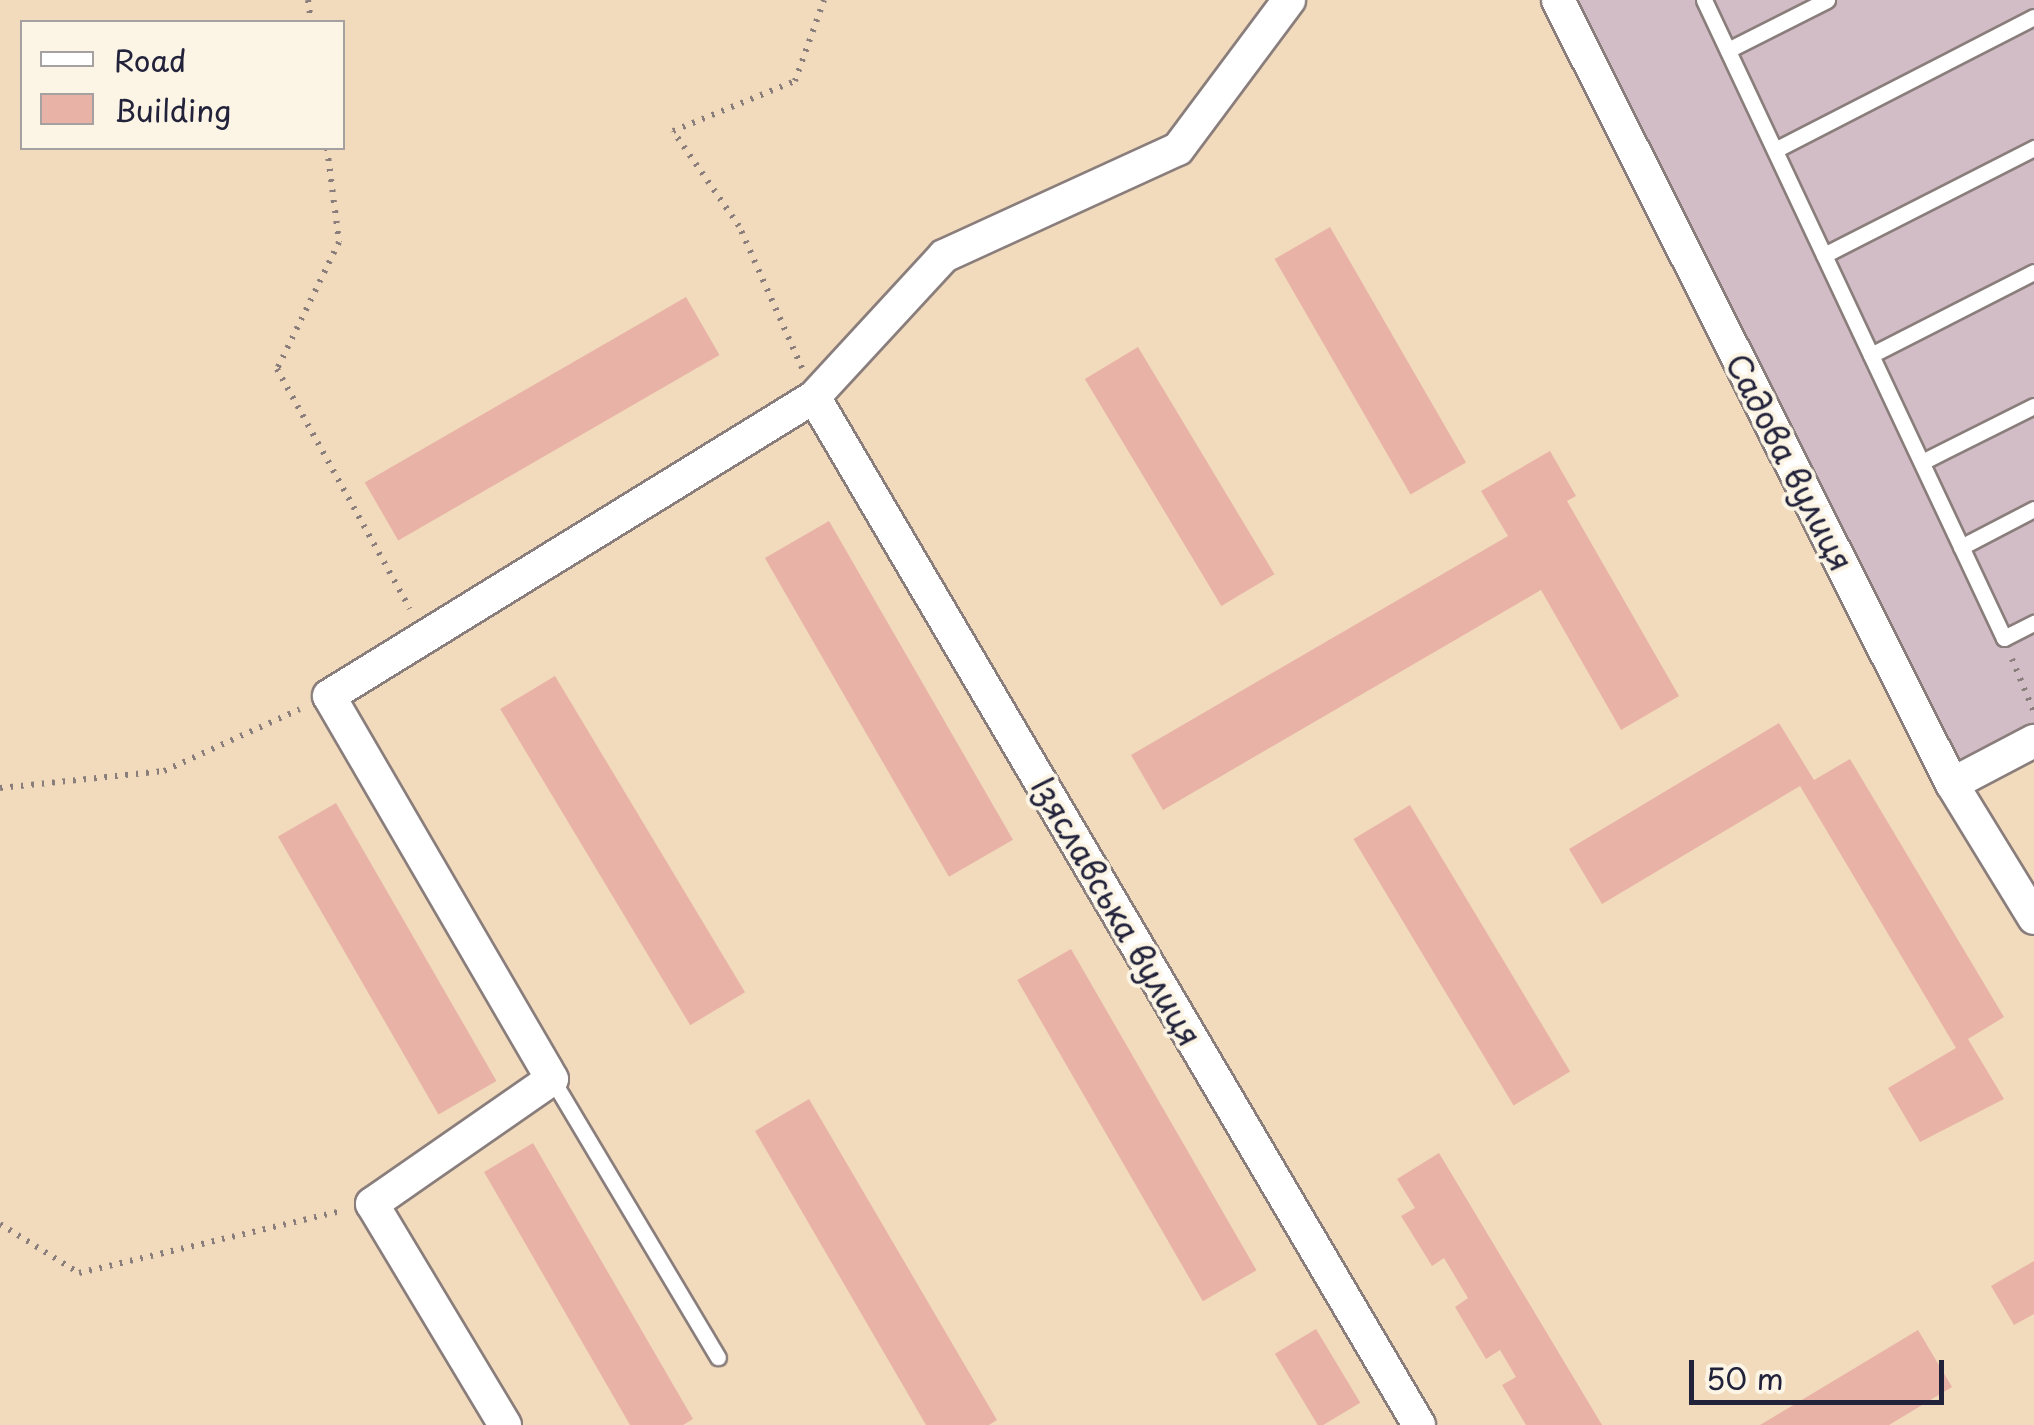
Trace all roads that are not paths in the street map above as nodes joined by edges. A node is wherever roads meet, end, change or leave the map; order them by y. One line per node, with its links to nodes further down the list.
1 (1289, 0): 12 (street)
2 (1558, 0): 19 (street, Садова вулиця)
3 (1704, 0): 6 (lane)
4 (1827, 0): 6 (lane)
5 (2034, 17): 8 (lane)
6 (1728, 50): 8 (lane)
7 (2034, 148): 9 (lane)
8 (1775, 150): 9 (lane)
9 (1824, 255): 11 (lane)
10 (2034, 272): 11 (lane)
11 (1871, 355): 14 (lane)
12 (814, 396): 21 (street); 24 (street, Ізяславська вулиця)
13 (2034, 406): 14 (lane)
14 (1922, 462): 16 (lane)
15 (2034, 509): 16 (lane)
16 (1961, 547): 17 (lane)
17 (2034, 623)
18 (2034, 741): 19 (street)
19 (1952, 784): 20 (street, Садова вулиця)
20 (2034, 918)
21 (552, 1079): 22 (lane); 23 (street)
22 (718, 1358)
23 (505, 1425)
24 (1419, 1425)

